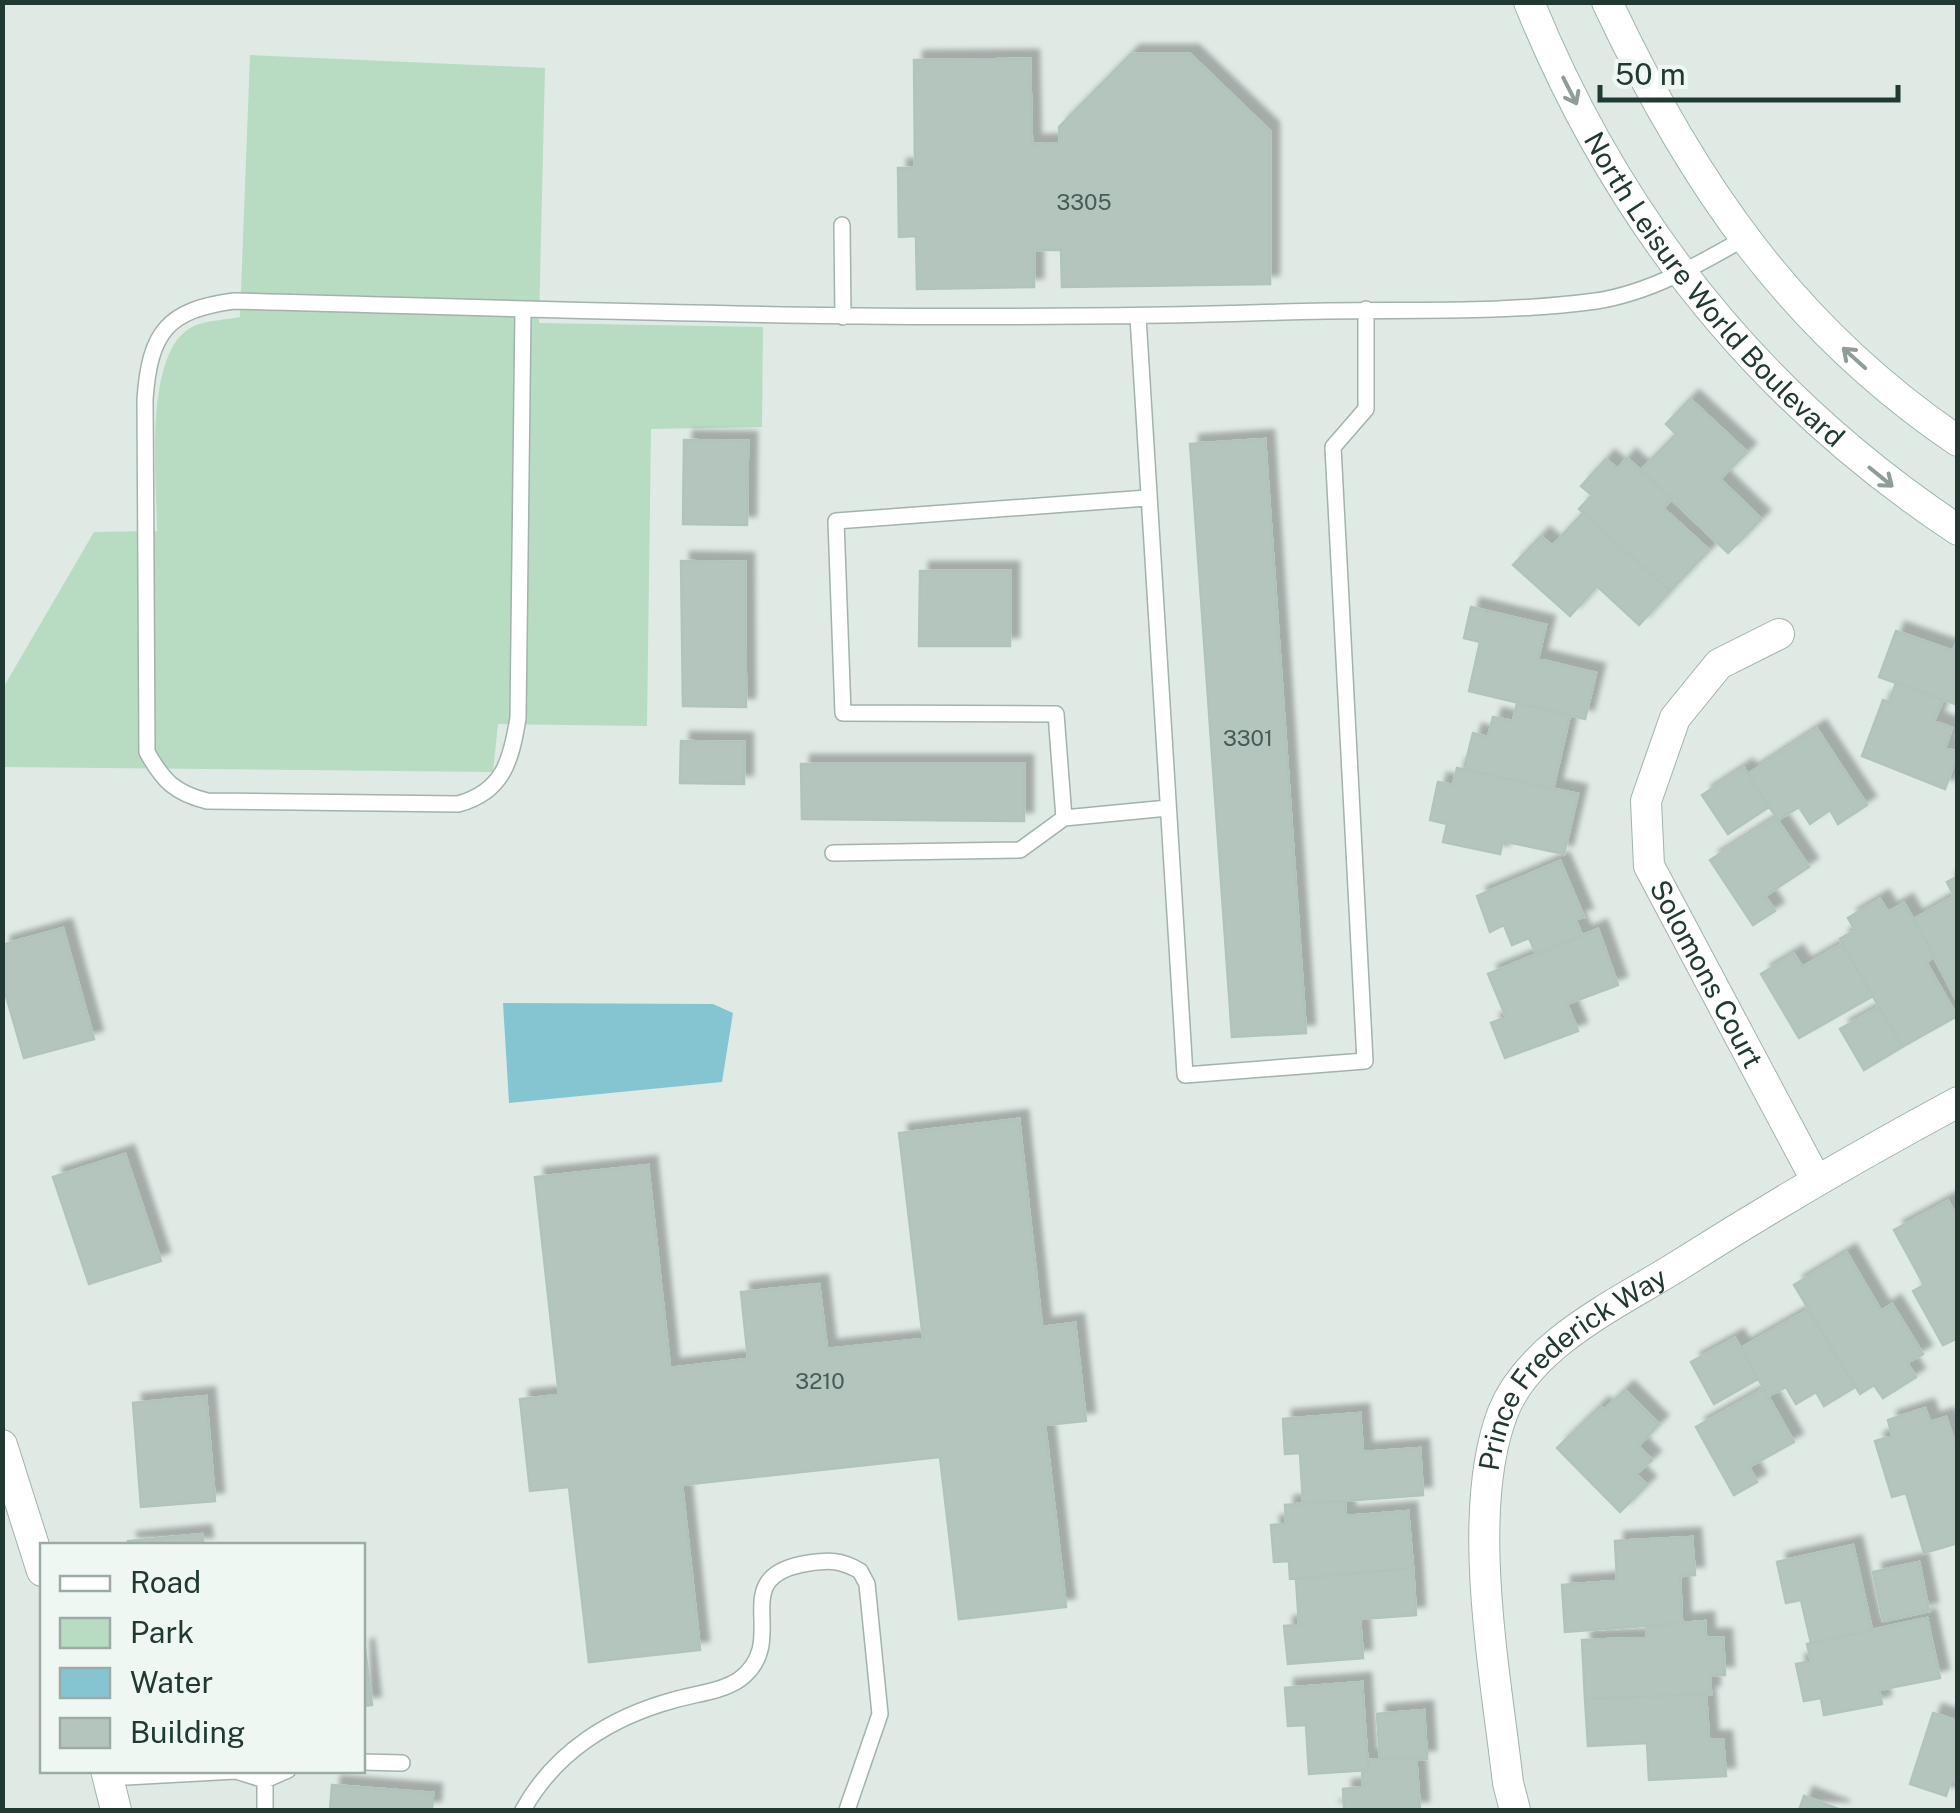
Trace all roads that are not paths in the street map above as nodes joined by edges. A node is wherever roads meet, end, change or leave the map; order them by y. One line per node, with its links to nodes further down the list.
1 (1529, 2): 5 (street, North Leisure World Boulevard, one-way to 5)
2 (1607, 2): 4 (street, North Leisure World Boulevard)
3 (842, 225): 8 (lane)
4 (1743, 240): 5 (lane); 10 (street, North Leisure World Boulevard, one-way to 4)
5 (1681, 274): 7 (lane); 12 (street, North Leisure World Boulevard, one-way to 12)
6 (523, 309): 6 (lane); 8 (lane)
7 (1366, 309): 9 (lane); 14 (lane)
8 (842, 317): 9 (lane)
9 (1138, 317): 11 (lane)
10 (1958, 441)
11 (1148, 498): 14 (lane); 15 (lane)
12 (1958, 530)
13 (1779, 634): 18 (street, Solomons Court)
14 (1168, 808): 15 (lane)
15 (1064, 818): 16 (lane)
16 (833, 852)
17 (1958, 1102): 18 (street, Prince Frederick Way)
18 (1816, 1178): 32 (street, Prince Frederick Way)
19 (2, 1445): 20 (street)
20 (40, 1565)
21 (365, 1762): 22 (lane)
22 (402, 1762)
23 (150, 1773): 26 (lane)
24 (243, 1773): 27 (lane)
25 (281, 1773): 27 (lane)
26 (107, 1774): 28 (street)
27 (266, 1780): 29 (lane)
28 (116, 1810)
29 (264, 1810)
30 (523, 1810): 31 (lane)
31 (847, 1810)
32 (1515, 1810)

